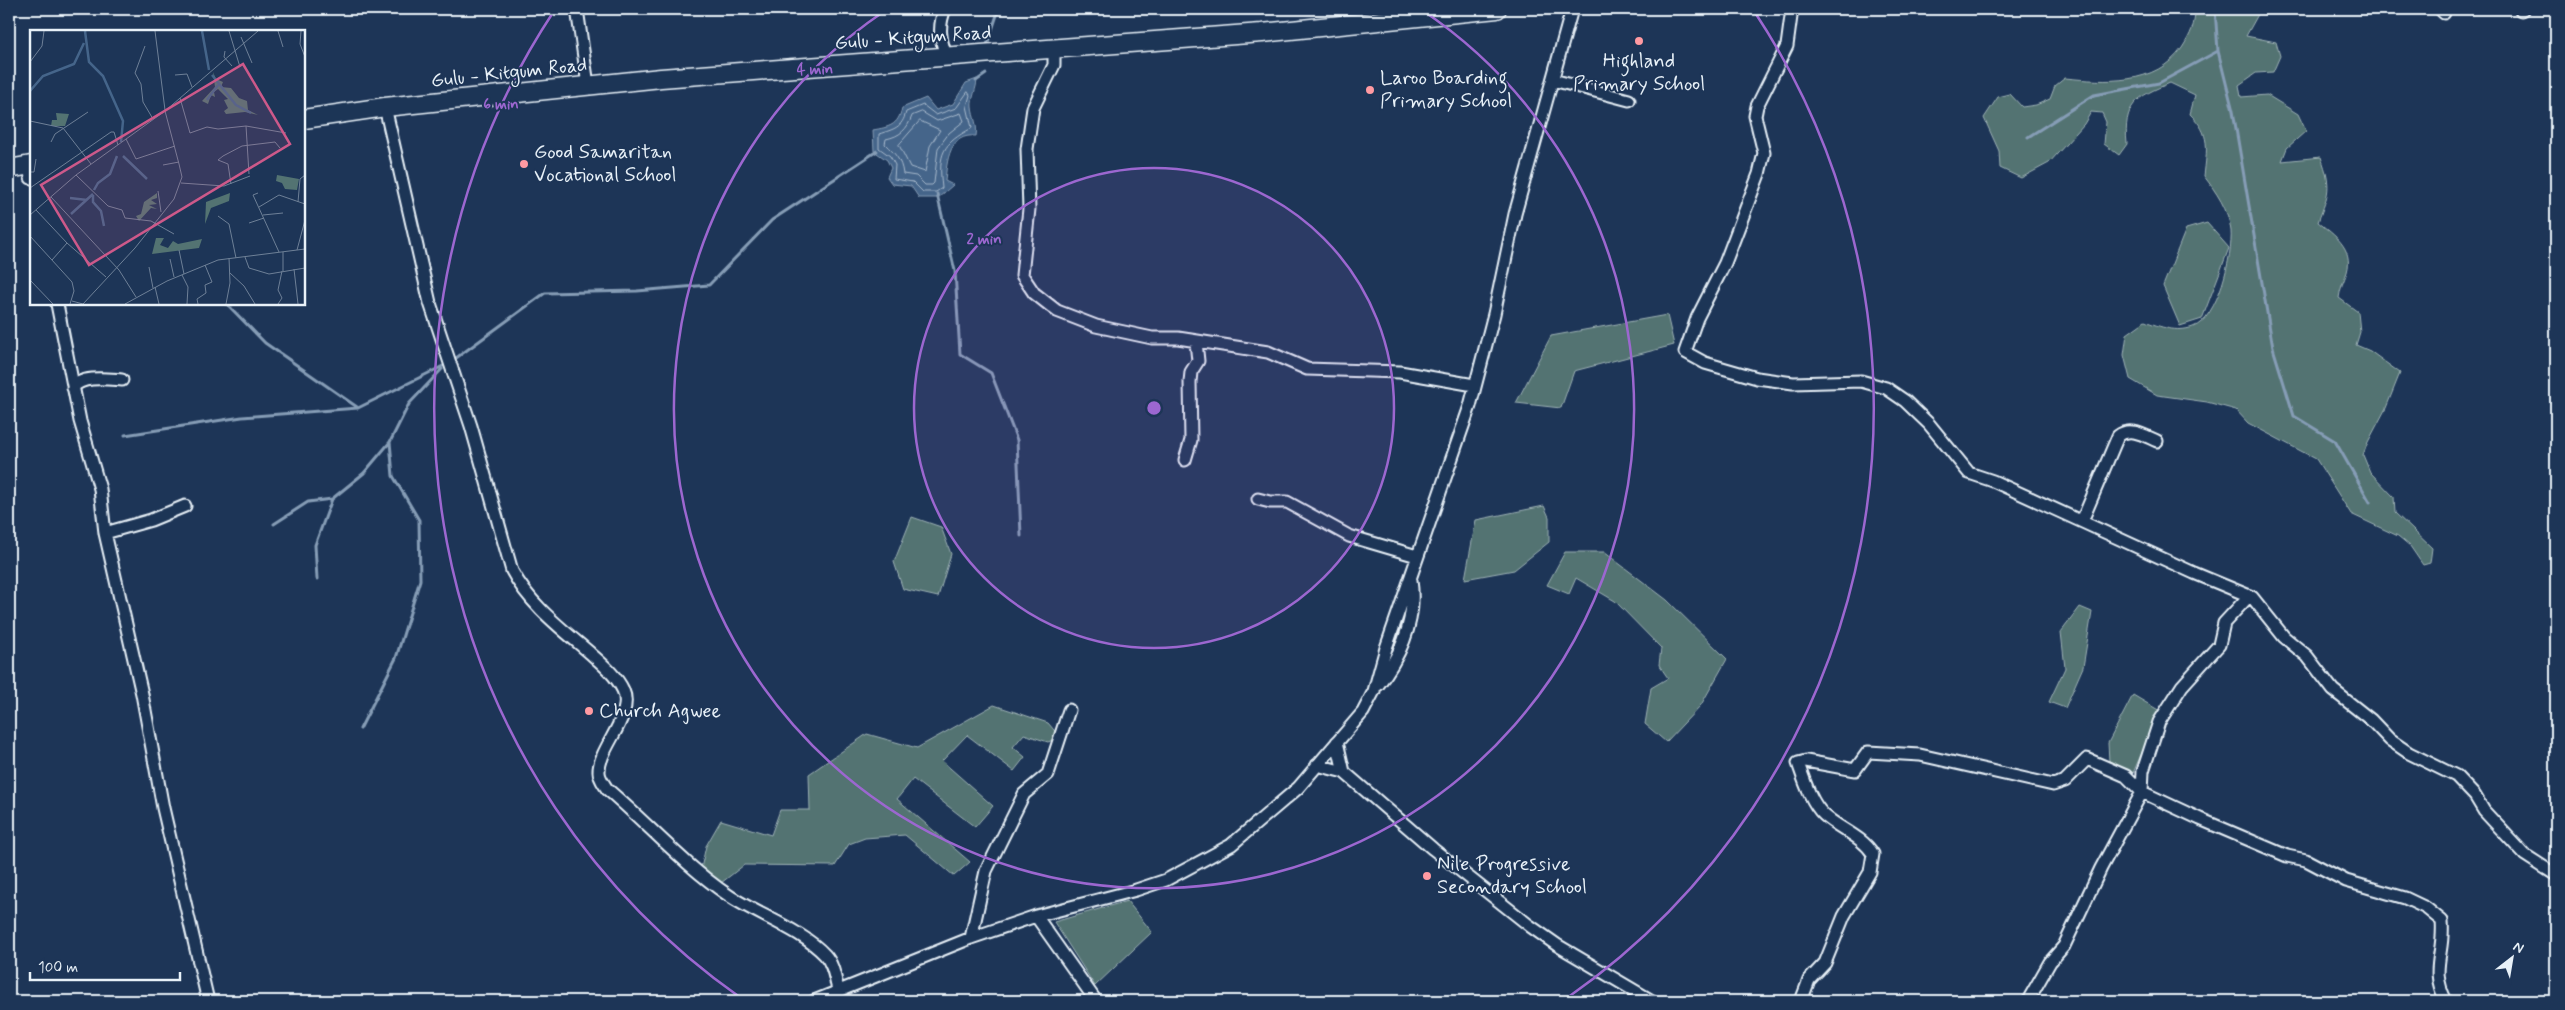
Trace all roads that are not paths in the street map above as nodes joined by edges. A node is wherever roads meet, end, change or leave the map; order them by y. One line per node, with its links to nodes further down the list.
1 (577, 9): 10 (street)
2 (945, 9): 8 (street)
3 (1497, 9): 6 (main road, Gulu - Kitgum Road)
4 (1572, 9): 9 (street)
5 (1792, 9): 25 (street)
6 (1426, 12): 7 (main road, Gulu - Kitgum Road)
7 (1054, 48): 8 (main road, Gulu - Kitgum Road); 17 (street)
8 (946, 56): 10 (main road, Gulu - Kitgum Road)
9 (1553, 80): 11 (street); 19 (street)
10 (588, 85): 12 (main road, Gulu - Kitgum Road)
11 (1629, 100)
12 (385, 107): 13 (main road, Gulu - Kitgum Road); 37 (street)
13 (305, 119)
14 (9, 169): 15 (main road)
15 (30, 169)
16 (57, 305): 20 (street)
17 (1196, 342): 19 (street); 22 (street)
18 (122, 380): 20 (street)
19 (1474, 385): 27 (street)
20 (73, 388): 26 (street)
21 (2157, 441): 25 (street)
22 (1185, 460)
23 (1258, 499): 27 (street)
24 (185, 506): 26 (street)
25 (2082, 521): 28 (street)
26 (105, 534): 38 (street)
27 (1417, 556): 30 (street)
28 (2249, 596): 33 (street); 34 (street)
29 (1069, 710): 36 (street)
30 (1337, 742): 31 (street); 32 (street)
31 (1318, 765): 32 (street); 35 (street)
32 (1344, 772): 41 (street)
33 (2142, 792): 42 (street); 43 (street); 44 (street)
34 (2556, 875)
35 (1036, 916): 36 (street); 40 (street)
36 (971, 938): 37 (street)
37 (840, 996): 39 (street)
38 (208, 1001)
39 (814, 1001)
40 (1096, 1001)
41 (1652, 1001)
42 (1801, 1001)
43 (2030, 1001)
44 (2446, 1001)

